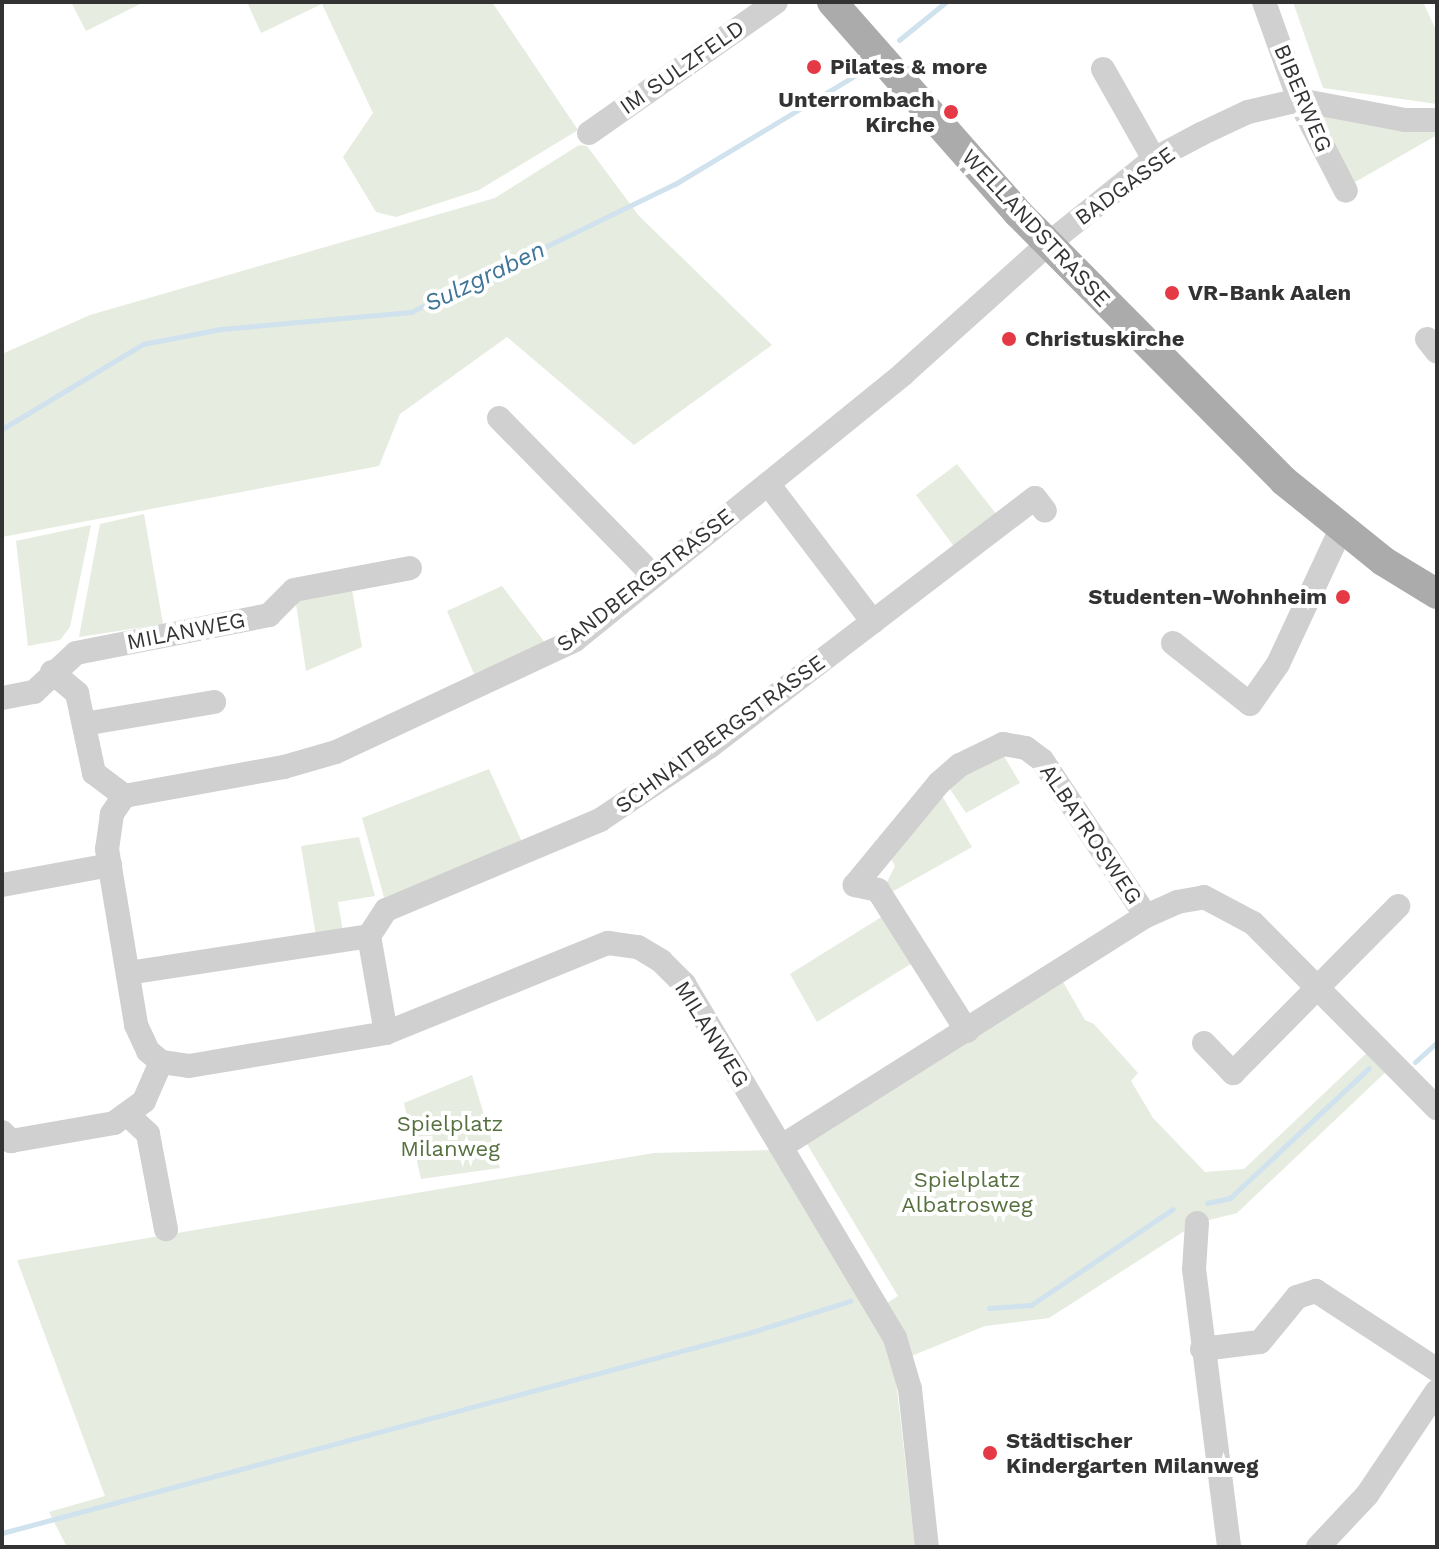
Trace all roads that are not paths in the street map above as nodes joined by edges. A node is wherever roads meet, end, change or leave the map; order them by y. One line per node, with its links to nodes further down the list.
1 (776, 2): 7 (street, IM SULZFELD)
2 (832, 2): 10 (main road, WELLANDSTRASSE)
3 (1264, 2): 5 (street, BIBERWEG)
4 (1103, 69): 8 (street)
5 (1299, 100): 6 (street, BADGASSE); 8 (street, BADGASSE); 9 (street, BIBERWEG)
6 (1437, 120)
7 (589, 133)
8 (1154, 159): 10 (street, BADGASSE)
9 (1346, 191)
10 (1048, 244): 12 (street, SANDBERGSTRASSE); 14 (main road, WELLANDSTRASSE)
11 (499, 418): 16 (street)
12 (769, 485): 16 (street, SANDBERGSTRASSE); 18 (street)
13 (1045, 511): 18 (street, SCHNAITBERGSTRASSE)
14 (1341, 529): 17 (main road, WELLANDSTRASSE); 19 (street)
15 (410, 568): 20 (street, MILANWEG)
16 (651, 573): 24 (street, SANDBERGSTRASSE)
17 (1437, 594)
18 (873, 622): 29 (street, SCHNAITBERGSTRASSE)
19 (1173, 643)
20 (52, 672): 21 (street, MILANWEG); 23 (street)
21 (2, 698)
22 (214, 702): 23 (street)
23 (84, 724): 24 (street)
24 (124, 796): 25 (street)
25 (110, 865): 26 (street); 30 (street)
26 (2, 885)
27 (1398, 906): 31 (street)
28 (1146, 916): 31 (street, ALBATROSWEG); 32 (street, ALBATROSWEG); 32 (street, ALBATROSWEG)
29 (369, 936): 30 (street); 33 (street)
30 (128, 973): 35 (street)
31 (1317, 990): 34 (street); 36 (street, ALBATROSWEG)
32 (967, 1031): 39 (street, ALBATROSWEG)
33 (386, 1033): 35 (street, MILANWEG); 39 (street, MILANWEG)
34 (1204, 1043)
35 (161, 1062): 37 (street)
36 (1437, 1108)
37 (129, 1116): 38 (street); 41 (street)
38 (2, 1132)
39 (782, 1146): 45 (street, MILANWEG)
40 (1197, 1223): 42 (street)
41 (166, 1229)
42 (1202, 1349): 43 (street); 46 (street)
43 (1437, 1370)
44 (1437, 1391): 47 (street)
45 (927, 1547)
46 (1229, 1547)
47 (1318, 1547)

